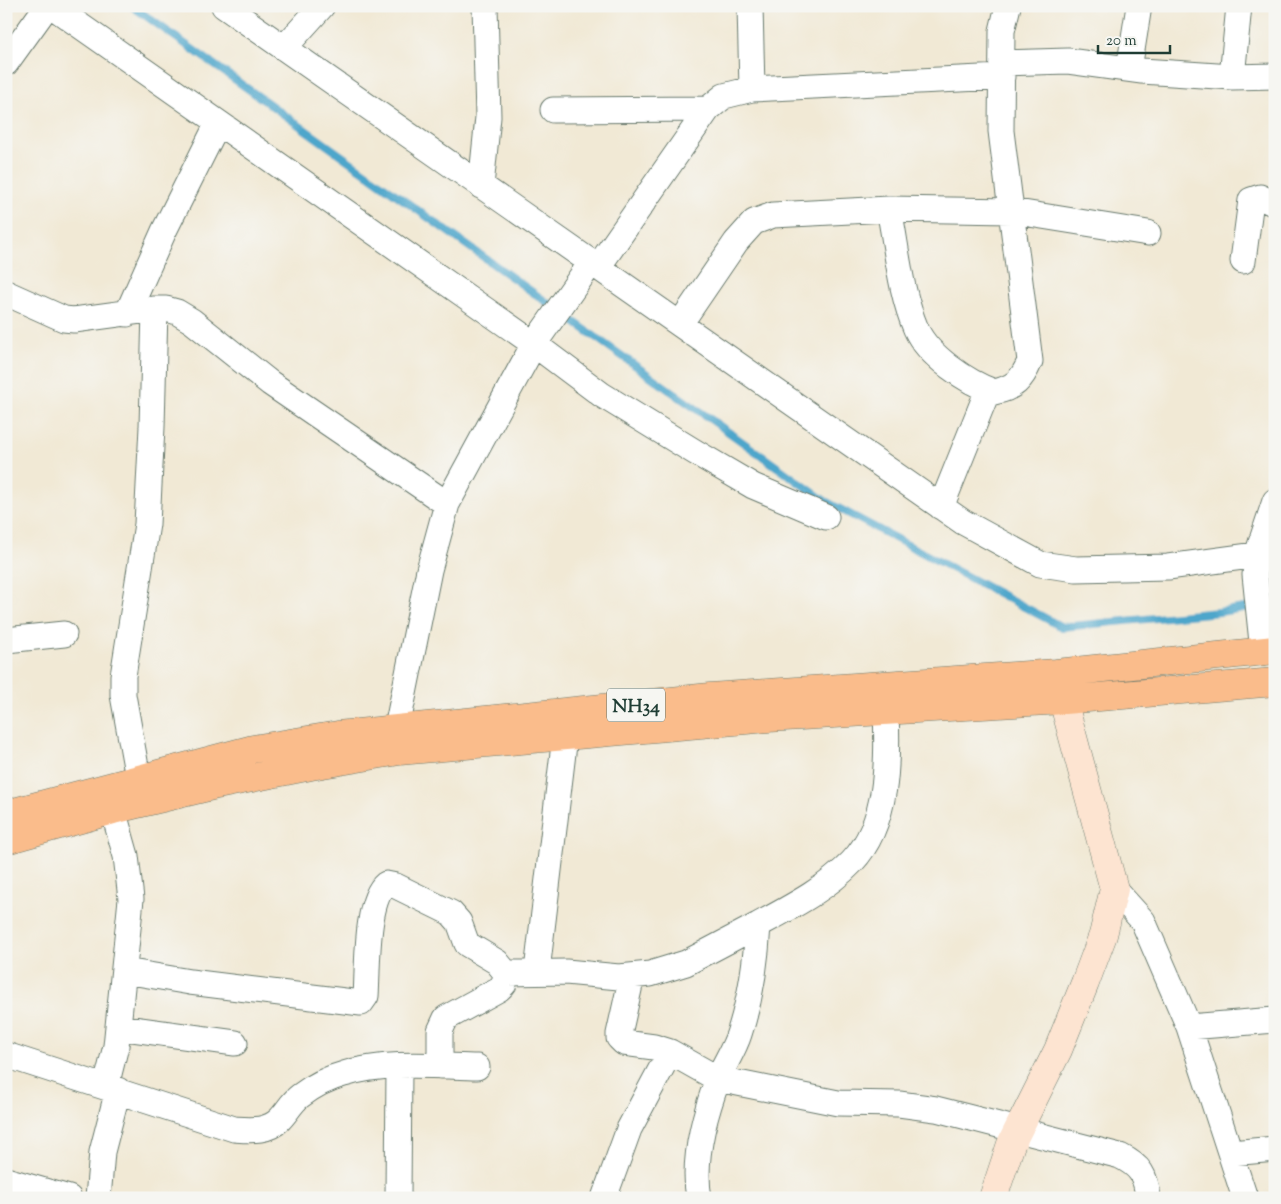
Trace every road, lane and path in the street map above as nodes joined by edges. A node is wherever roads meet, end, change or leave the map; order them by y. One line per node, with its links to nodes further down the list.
1 (47, 6): 11 (street)
2 (52, 6): 19 (street)
3 (224, 6): 10 (street)
4 (322, 6): 10 (street)
5 (485, 6): 20 (street)
6 (750, 6): 16 (street)
7 (1008, 6): 13 (street)
8 (1139, 6): 12 (street)
9 (1239, 6): 15 (street)
10 (284, 48): 20 (street)
11 (6, 63)
12 (1129, 69): 13 (street); 15 (street)
13 (1002, 70): 16 (street); 23 (street)
14 (1275, 76): 15 (street)
15 (1232, 77)
16 (752, 89): 17 (street)
17 (708, 109): 18 (street); 26 (street)
18 (554, 110)
19 (218, 123): 29 (street); 31 (street)
20 (481, 186): 26 (street)
21 (1275, 204): 25 (street)
22 (889, 209): 23 (street); 30 (street); 32 (street)
23 (1011, 211): 24 (street); 32 (street)
24 (1148, 233)
25 (1243, 261)
26 (591, 267): 30 (street); 31 (street)
27 (6, 294): 29 (street)
28 (155, 309): 29 (street); 34 (street); 47 (street)
29 (127, 314)
30 (680, 324): 35 (street)
31 (537, 340): 34 (street); 36 (street)
32 (988, 390): 35 (street)
33 (1275, 501): 37 (street)
34 (447, 504): 46 (street)
35 (941, 506): 37 (street)
36 (826, 518)
37 (1256, 565): 40 (street)
38 (64, 634): 39 (street)
39 (6, 640)
40 (1269, 651): 41 (highway, NH34)
41 (1056, 673): 43 (street); 46 (highway, NH34)
42 (1275, 682): 43 (highway, NH34)
43 (1064, 700): 44 (highway, NH34); 51 (street)
44 (886, 710): 45 (highway, NH34); 52 (street)
45 (565, 736): 46 (highway, NH34); 54 (street)
46 (398, 739): 47 (highway, NH34); 48 (highway, NH34)
47 (138, 778): 49 (highway, NH34)
48 (113, 810): 50 (highway, NH34); 53 (street)
49 (6, 814)
50 (6, 840)
51 (1114, 889): 59 (street); 68 (street)
52 (758, 926): 56 (street); 66 (street)
53 (125, 971): 55 (street); 58 (street)
54 (538, 971): 55 (street); 56 (street)
55 (506, 974): 64 (street)
56 (632, 976): 61 (street)
57 (1275, 1020): 59 (street)
58 (118, 1027): 60 (street); 67 (street)
59 (1189, 1027): 70 (street)
60 (236, 1043)
61 (670, 1052): 66 (street); 75 (street)
62 (6, 1055): 67 (street)
63 (399, 1066): 64 (street); 67 (street); 74 (street)
64 (440, 1066): 65 (street)
65 (477, 1067)
66 (718, 1079): 68 (street); 76 (street)
67 (112, 1088): 73 (street)
68 (1018, 1131): 77 (street); 78 (street)
69 (1275, 1149): 70 (street)
70 (1231, 1153): 79 (street)
71 (6, 1180): 72 (street)
72 (69, 1198)
73 (98, 1198)
74 (398, 1198)
75 (604, 1198)
76 (699, 1198)
77 (992, 1198)
78 (1148, 1198)
79 (1245, 1198)

